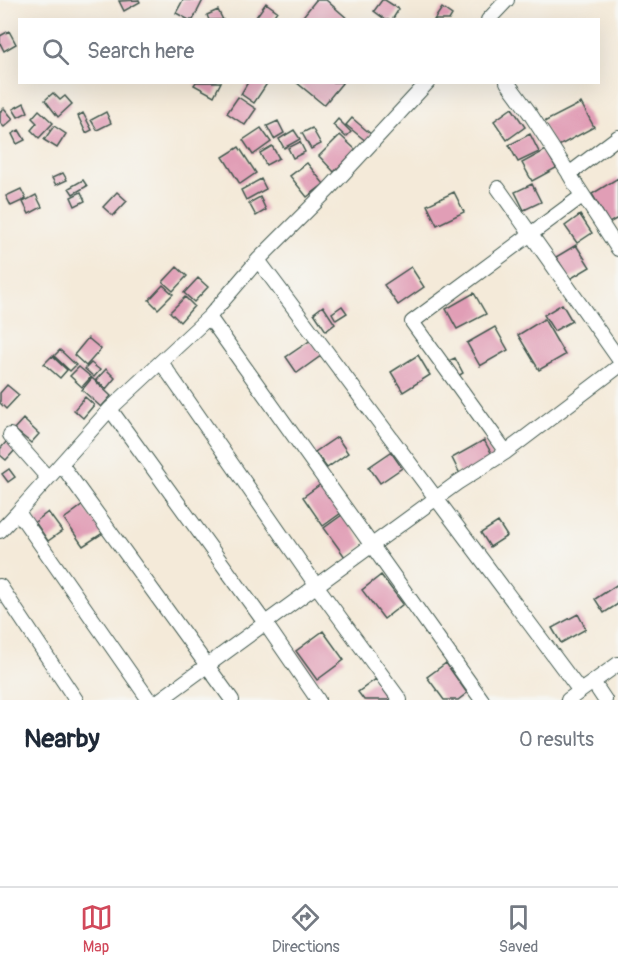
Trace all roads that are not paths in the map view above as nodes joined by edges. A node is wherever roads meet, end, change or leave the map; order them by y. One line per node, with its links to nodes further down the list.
1 (507, 0): 2 (street)
2 (490, 18)
3 (426, 84): 10 (street)
4 (508, 84): 6 (street)
5 (618, 137): 6 (street)
6 (569, 174): 8 (street); 9 (street)
7 (498, 188): 8 (street)
8 (531, 234): 12 (street); 17 (street)
9 (618, 249)
10 (258, 260): 11 (street); 20 (street)
11 (209, 317): 13 (street); 23 (street)
12 (618, 358)
13 (161, 362): 15 (street); 24 (street)
14 (618, 367): 17 (street)
15 (110, 409): 18 (street); 26 (street)
16 (10, 435): 19 (street)
17 (506, 452): 20 (street)
18 (61, 464): 19 (street); 27 (street)
19 (48, 478): 21 (street)
20 (436, 498): 23 (street); 30 (street)
21 (18, 512): 22 (street); 32 (street)
22 (0, 531)
23 (370, 546): 24 (street); 37 (street)
24 (316, 585): 26 (street); 36 (street)
25 (0, 586): 31 (street)
26 (265, 622): 27 (street); 35 (street)
27 (207, 664): 33 (street); 34 (street)
28 (618, 664): 29 (street)
29 (593, 682): 30 (street); 39 (street)
30 (580, 691): 38 (street)
31 (76, 700)
32 (149, 700)
33 (160, 700)
34 (232, 700)
35 (318, 700)
36 (400, 700)
37 (482, 700)
38 (568, 700)
39 (605, 700)

